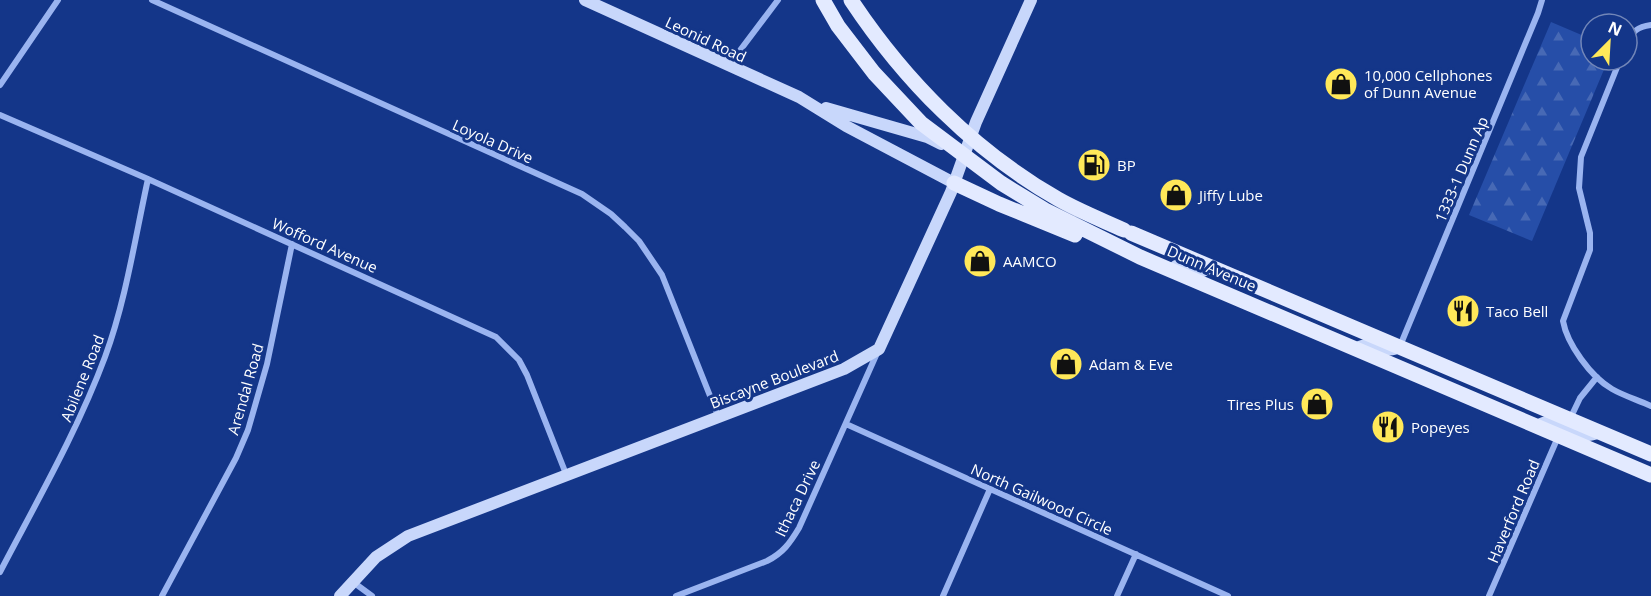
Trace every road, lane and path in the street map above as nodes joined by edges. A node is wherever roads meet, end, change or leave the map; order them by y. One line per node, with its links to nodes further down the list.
1 (58, 0): 11 (street)
2 (152, 0): 27 (street, Loyola Drive)
3 (585, 0): 9 (street, Leonid Road)
4 (778, 0): 9 (street)
5 (823, 0): 15 (main road, Dunn Avenue)
6 (851, 0): 14 (main road, Dunn Avenue)
7 (1031, 0): 14 (street)
8 (1542, 0): 22 (street, 1333-1 Dunn Ap)
9 (729, 65): 12 (street, Leonid Road)
10 (1615, 72): 25 (street)
11 (0, 85)
12 (815, 105): 15 (street, Leonid Road); 17 (street, Leonid Road)
13 (0, 115): 16 (street, Wofford Avenue)
14 (970, 138): 15 (street); 21 (main road, Dunn Avenue)
15 (964, 155): 17 (street); 19 (main road, Dunn Avenue)
16 (148, 179): 18 (street, Wofford Avenue); 38 (street, Abilene Road)
17 (954, 183): 19 (main road); 23 (street)
18 (292, 244): 34 (street, Wofford Avenue); 40 (street, Arendal Road)
19 (1140, 257): 20 (main road, Dunn Avenue)
20 (1172, 270): 21 (street); 24 (main road, Dunn Avenue)
21 (1222, 271): 22 (main road, Dunn Avenue)
22 (1400, 346): 24 (street); 28 (main road, Dunn Avenue)
23 (879, 349): 27 (street, Biscayne Boulevard); 29 (street, Ithaca Drive)
24 (1355, 349): 30 (main road, Dunn Avenue)
25 (1597, 377): 26 (street); 28 (street)
26 (1651, 406)
27 (718, 416): 34 (street, Biscayne Boulevard)
28 (1570, 418): 30 (street); 31 (main road, Dunn Avenue)
29 (846, 424): 36 (street, North Gailwood Circle); 43 (street, Ithaca Drive)
30 (1537, 426): 32 (main road, Dunn Avenue)
31 (1601, 432): 32 (street); 33 (main road, Dunn Avenue)
32 (1559, 436): 35 (main road, Dunn Avenue); 47 (street, Haverford Road)
33 (1651, 454)
34 (566, 474): 39 (street, Biscayne Boulevard)
35 (1651, 475)
36 (990, 489): 37 (street, North Gailwood Circle); 44 (street)
37 (1136, 554): 45 (street); 46 (street, North Gailwood Circle)
38 (0, 572)
39 (353, 581): 41 (street, Biscayne Boulevard); 42 (street)
40 (162, 596)
41 (340, 596)
42 (372, 596)
43 (676, 596)
44 (943, 596)
45 (1117, 596)
46 (1228, 596)
47 (1489, 596)

